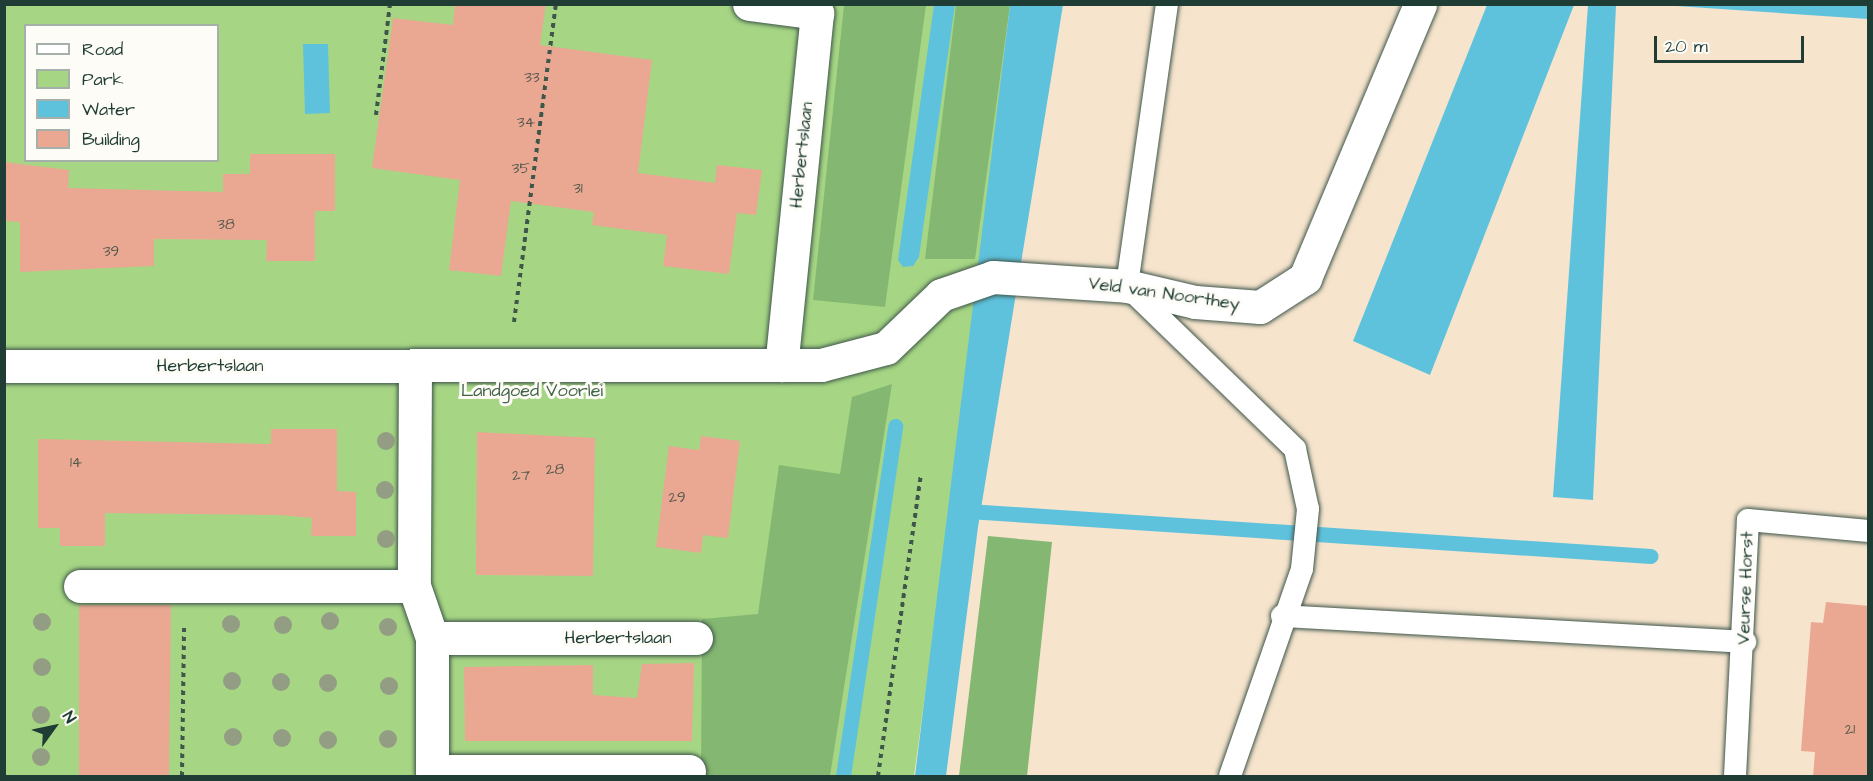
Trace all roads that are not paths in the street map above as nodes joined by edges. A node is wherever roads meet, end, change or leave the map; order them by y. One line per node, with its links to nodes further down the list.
1 (749, 4): 6 (street, Herbertslaan)
2 (1167, 4): 4 (lane)
3 (1420, 4): 4 (street, Veld van Noorthey)
4 (1127, 286): 5 (street, Veld van Noorthey); 12 (lane)
5 (886, 348): 6 (street, Herbertslaan)
6 (781, 365): 8 (street, Herbertslaan)
7 (4, 366): 8 (street, Herbertslaan)
8 (415, 366): 11 (street)
9 (1869, 531): 15 (lane, Veurse Horst)
10 (80, 586): 11 (street)
11 (414, 586): 14 (street)
12 (1282, 616): 15 (lane); 17 (lane)
13 (696, 638): 14 (street, Herbertslaan)
14 (432, 639): 16 (street)
15 (1745, 642): 18 (lane, Veurse Horst)
16 (689, 771)
17 (1230, 777)
18 (1735, 777)

